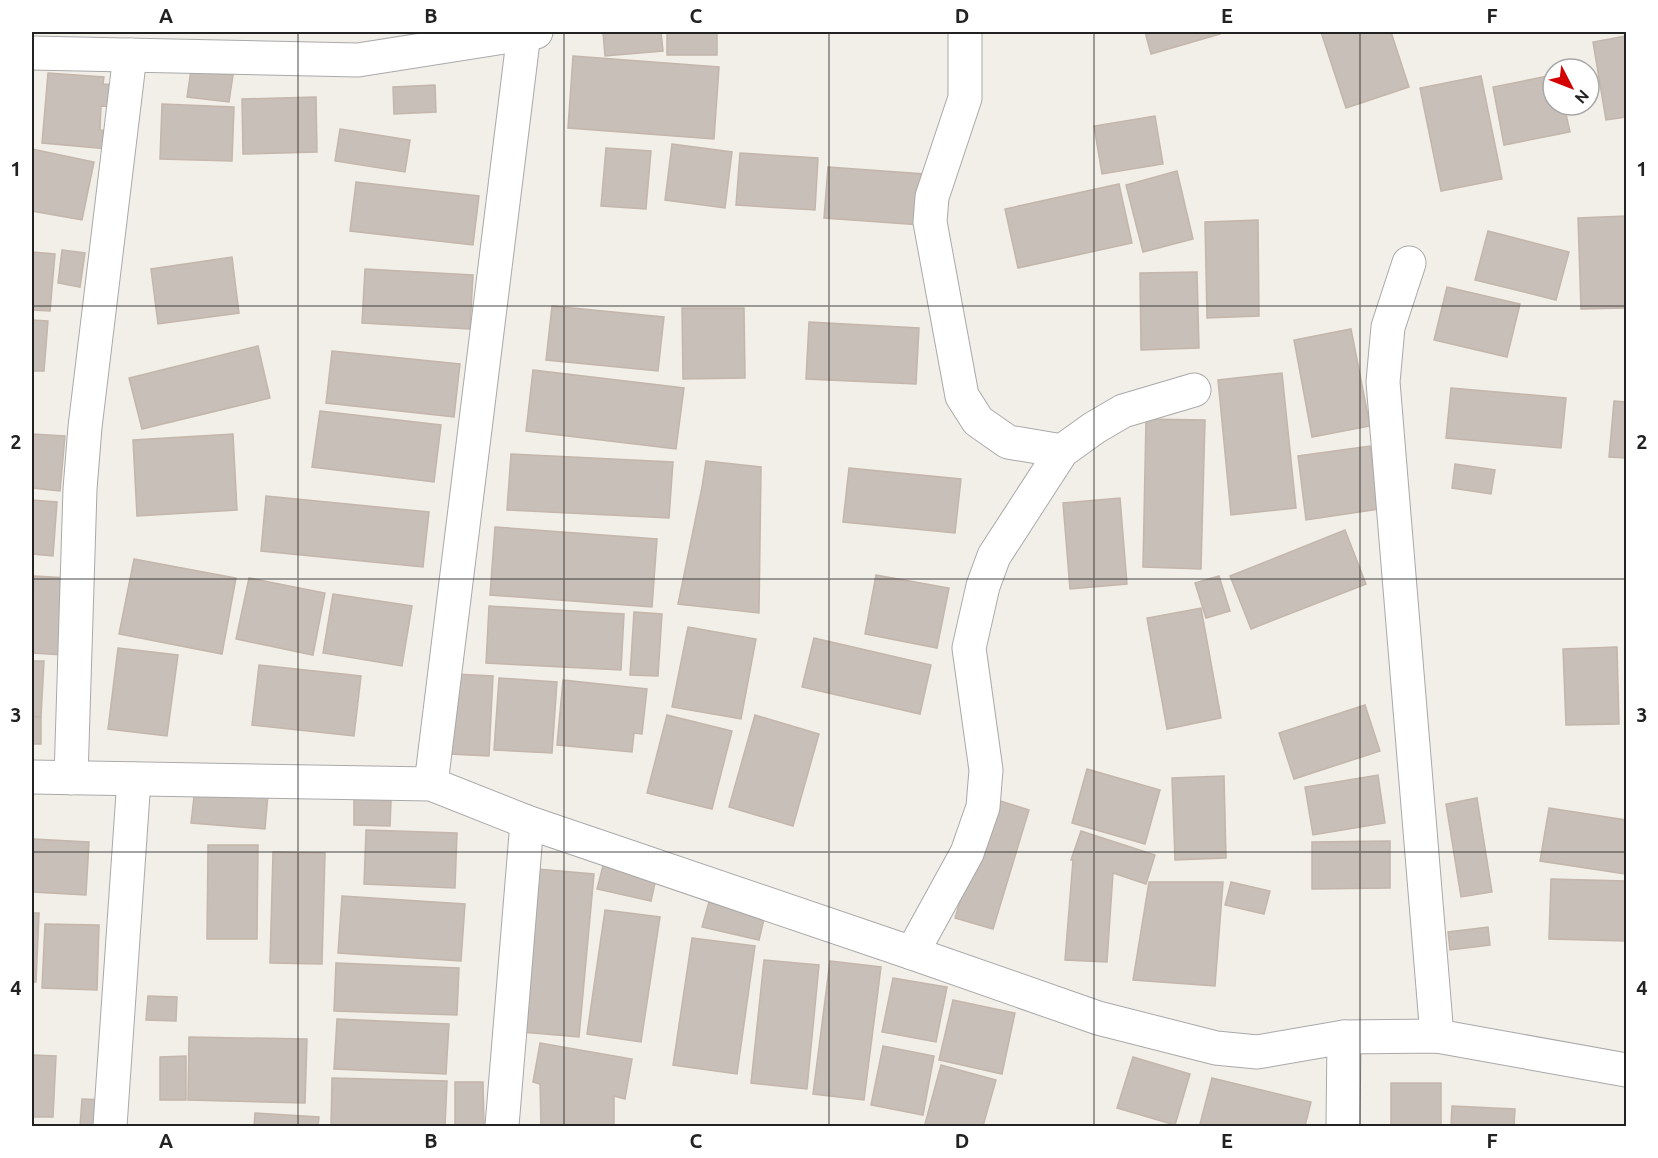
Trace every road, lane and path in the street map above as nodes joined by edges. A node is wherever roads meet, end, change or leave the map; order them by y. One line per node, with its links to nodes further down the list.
1 (530, 32): 4 (street); 11 (street)
2 (965, 32): 7 (street)
3 (32, 53): 4 (street)
4 (130, 55): 9 (street)
5 (1409, 263): 15 (street)
6 (1194, 390): 7 (street)
7 (1062, 452): 13 (street)
8 (32, 777): 9 (street)
9 (71, 778): 10 (street)
10 (134, 778): 11 (street); 17 (street)
11 (431, 784): 12 (street)
12 (527, 822): 13 (street); 18 (street)
13 (912, 952): 14 (street)
14 (1344, 1036): 15 (street); 19 (street)
15 (1437, 1036): 16 (street)
16 (1626, 1070)
17 (110, 1126)
18 (502, 1126)
19 (1343, 1126)

